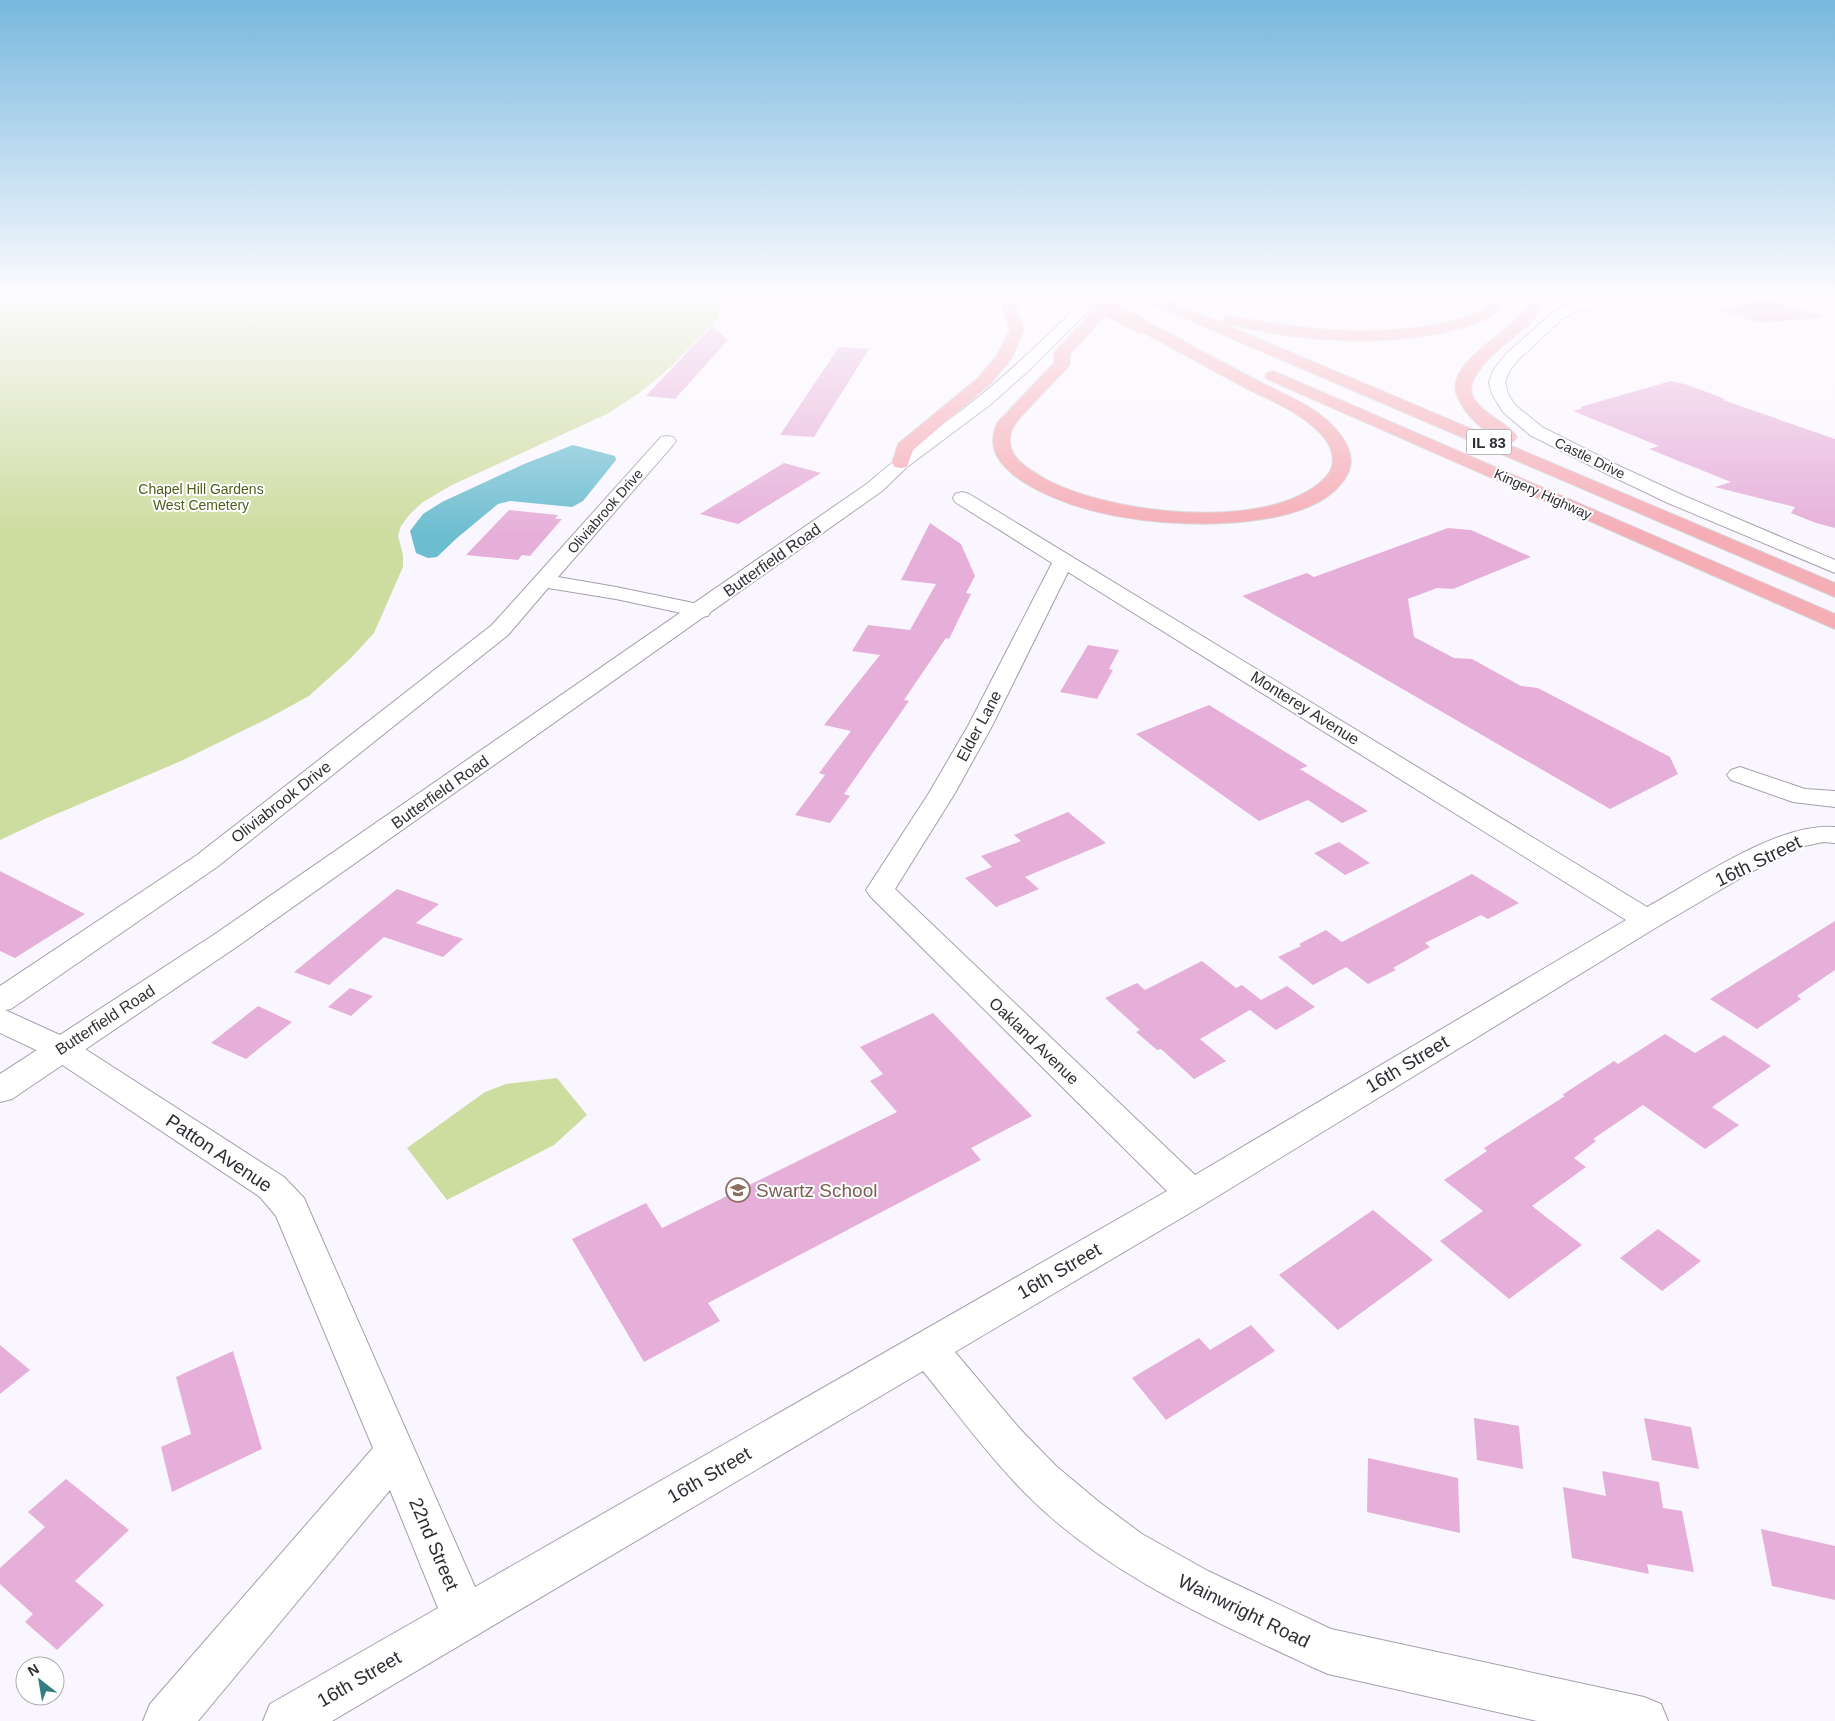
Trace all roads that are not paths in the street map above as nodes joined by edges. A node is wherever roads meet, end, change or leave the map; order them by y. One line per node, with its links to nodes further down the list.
1 (990, 374): 11 (highway)
2 (1015, 374): 11 (street, Butterfield Road)
3 (1037, 374): 12 (street, Butterfield Road)
4 (1052, 374): 5 (highway)
5 (1236, 374)
6 (1262, 374): 20 (highway, Kingery Highway / IL 83)
7 (1327, 374): 16 (highway, Kingery Highway / IL 83)
8 (1467, 374): 16 (highway)
9 (1500, 374): 15 (street, Castle Drive)
10 (667, 441): 17 (street, Oliviabrook Drive)
11 (900, 463): 12 (street, Butterfield Road)
12 (875, 487): 19 (street, Butterfield Road)
13 (962, 498): 14 (street, Monterey Avenue)
14 (1064, 560): 24 (street, Elder Lane); 25 (street, Monterey Avenue)
15 (1835, 567)
16 (1808, 579): 18 (highway, Kingery Highway / IL 83)
17 (544, 582): 19 (street); 26 (street, Oliviabrook Drive)
18 (1835, 590)
19 (700, 611): 28 (street, Butterfield Road)
20 (1835, 622)
21 (1740, 775): 22 (street)
22 (1835, 799)
23 (1835, 835): 25 (street, 16th Street)
24 (883, 886): 30 (street, Oakland Avenue)
25 (1647, 920): 30 (street, 16th Street)
26 (0, 1000)
27 (0, 1020): 28 (street, Patton Avenue)
28 (60, 1048): 29 (street, Butterfield Road); 32 (street, Patton Avenue)
29 (0, 1090)
30 (1192, 1194): 31 (street, 16th Street)
31 (928, 1348): 33 (street, 16th Street); 36 (street, Wainwright Road)
32 (399, 1462): 33 (street, 22nd Street); 34 (street)
33 (465, 1617): 35 (street, 16th Street)
34 (167, 1721)
35 (287, 1721)
36 (1644, 1721)

